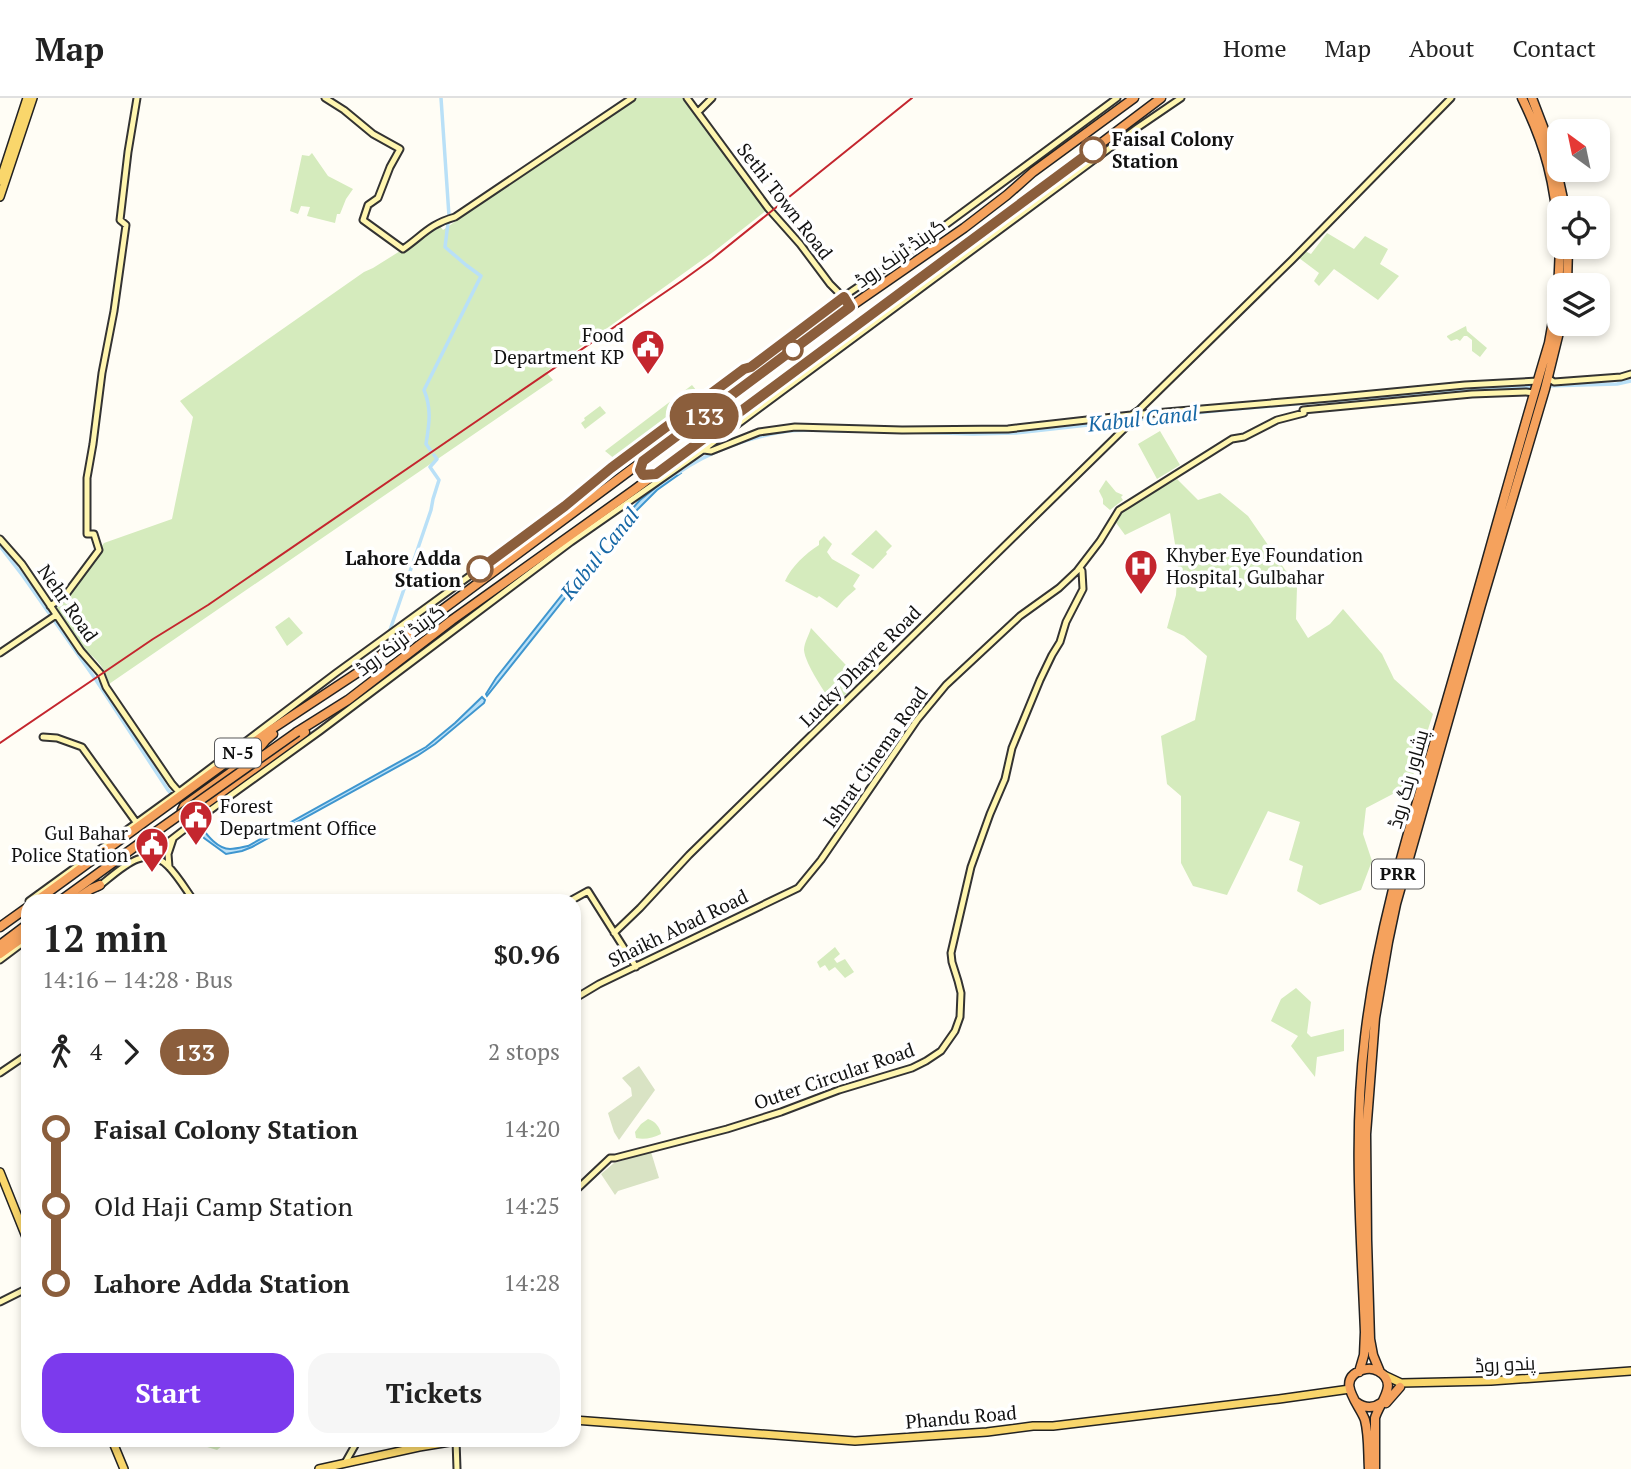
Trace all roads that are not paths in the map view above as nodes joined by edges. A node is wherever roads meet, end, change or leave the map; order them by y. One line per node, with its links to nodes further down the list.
1 (27, 98): 16 (main road)
2 (33, 98): 19 (main road)
3 (137, 98): 38 (main road)
4 (325, 98): 5 (main road)
5 (632, 98)
6 (687, 98): 15 (main road, Sethi Town Road)
7 (712, 98): 15 (main road)
8 (1117, 98): 21 (main road)
9 (1134, 98): 22 (highway, گرینڈ ٹرنک روڈ / N-5)
10 (1161, 98): 23 (highway, گرینڈ ٹرنک روڈ / N-5)
11 (1181, 98): 24 (main road)
12 (1451, 98): 29 (main road, Lucky Dhayre Road)
13 (1522, 98): 17 (highway)
14 (1532, 98): 18 (highway)
15 (698, 112): 21 (main road, Sethi Town Road)
16 (0, 181)
17 (1555, 196)
18 (1563, 196)
19 (0, 197)
20 (1559, 259): 27 (highway, پشاور رنگ روڈ / PRR)
21 (844, 297): 22 (main road, Sethi Town Road); 45 (main road)
22 (850, 307): 32 (highway, گرینڈ ٹرنک روڈ / N-5)
23 (860, 321): 24 (main road); 33 (highway, گرینڈ ٹرنک روڈ / N-5)
24 (862, 331): 31 (main road)
25 (1557, 336): 27 (highway, پشاور رنگ روڈ / PRR)
26 (1631, 374): 27 (main road)
27 (1541, 385): 28 (main road); 28 (main road); 30 (highway, پشاور رنگ روڈ / PRR)
28 (1304, 405): 29 (main road); 37 (main road, Ishrat Cinema Road)
29 (1130, 418): 31 (main road); 64 (main road, Lucky Dhayre Road)
30 (1525, 444): 82 (highway, پشاور رنگ روڈ / PRR); 83 (highway, پشاور رنگ روڈ / PRR)
31 (703, 450): 40 (main road)
32 (643, 461): 33 (highway); 34 (highway, گرینڈ ٹرنک روڈ / N-5)
33 (656, 474): 35 (highway, گرینڈ ٹرنک روڈ / N-5)
34 (620, 480): 35 (highway); 42 (highway, گرینڈ ٹرنک روڈ / N-5)
35 (634, 490): 40 (highway, گرینڈ ٹرنک روڈ / N-5)
36 (0, 539): 38 (main road, Nehr Road)
37 (1080, 568): 53 (main road, Ishrat Cinema Road); 76 (main road, Outer Circular Road)
38 (51, 606): 39 (main road, Nehr Road)
39 (56, 615): 41 (main road); 47 (main road, Nehr Road)
40 (455, 623): 43 (highway, گرینڈ ٹرنک روڈ / N-5)
41 (0, 653)
42 (357, 673): 44 (highway); 45 (highway, گرینڈ ٹرنک روڈ / N-5)
43 (350, 703): 44 (highway, گرینڈ ٹرنک روڈ / N-5); 49 (main road)
44 (330, 712): 56 (highway, گرینڈ ٹرنک روڈ / N-5, bridge)
45 (281, 718): 47 (highway, گرینڈ ٹرنک روڈ / N-5)
46 (43, 737): 48 (main road)
47 (176, 796): 48 (main road); 55 (highway, گرینڈ ٹرنک روڈ / N-5)
48 (136, 822): 54 (main road)
49 (173, 839): 50 (main road); 51 (main road)
50 (153, 856): 51 (main road); 52 (main road)
51 (169, 867): 59 (main road)
52 (100, 885): 57 (highway); 58 (main road)
53 (798, 888): 70 (main road, Shaikh Abad Road)
54 (40, 894)
55 (45, 894)
56 (70, 894)
57 (84, 894)
58 (88, 894)
59 (189, 894)
60 (581, 895): 64 (main road)
61 (21, 908): 62 (highway)
62 (0, 925)
63 (21, 929): 67 (highway)
64 (614, 933): 70 (main road)
65 (21, 940): 68 (highway)
66 (21, 942): 69 (main road)
67 (0, 945)
68 (0, 954)
69 (0, 960)
70 (636, 967): 71 (main road, Shaikh Abad Road)
71 (581, 995)
72 (21, 1059): 73 (main road)
73 (0, 1073)
74 (0, 1166): 77 (main road)
75 (0, 1172): 77 (main road)
76 (581, 1185)
77 (13, 1200): 78 (main road); 79 (main road)
78 (21, 1218)
79 (21, 1222)
80 (21, 1292): 81 (main road)
81 (0, 1302)
82 (1359, 1372): 83 (highway); 86 (highway, PRR)
83 (1382, 1373): 84 (main road, پندو روڈ); 87 (highway, PRR)
84 (1631, 1373): 85 (main road, پندو روڈ)
85 (1400, 1387): 87 (main road, پندو روڈ); 91 (highway)
86 (1350, 1389): 88 (highway); 90 (main road, Phandu Road)
87 (1388, 1394): 89 (highway)
88 (1356, 1402): 89 (highway); 100 (highway)
89 (1381, 1403): 91 (highway)
90 (581, 1421)
91 (1374, 1429): 101 (highway)
92 (117, 1447): 97 (main road)
93 (354, 1447): 96 (main road)
94 (419, 1447): 96 (main road)
95 (458, 1447): 99 (main road)
96 (345, 1463): 98 (main road)
97 (126, 1469)
98 (319, 1469)
99 (457, 1469)
100 (1368, 1469)
101 (1375, 1469)

